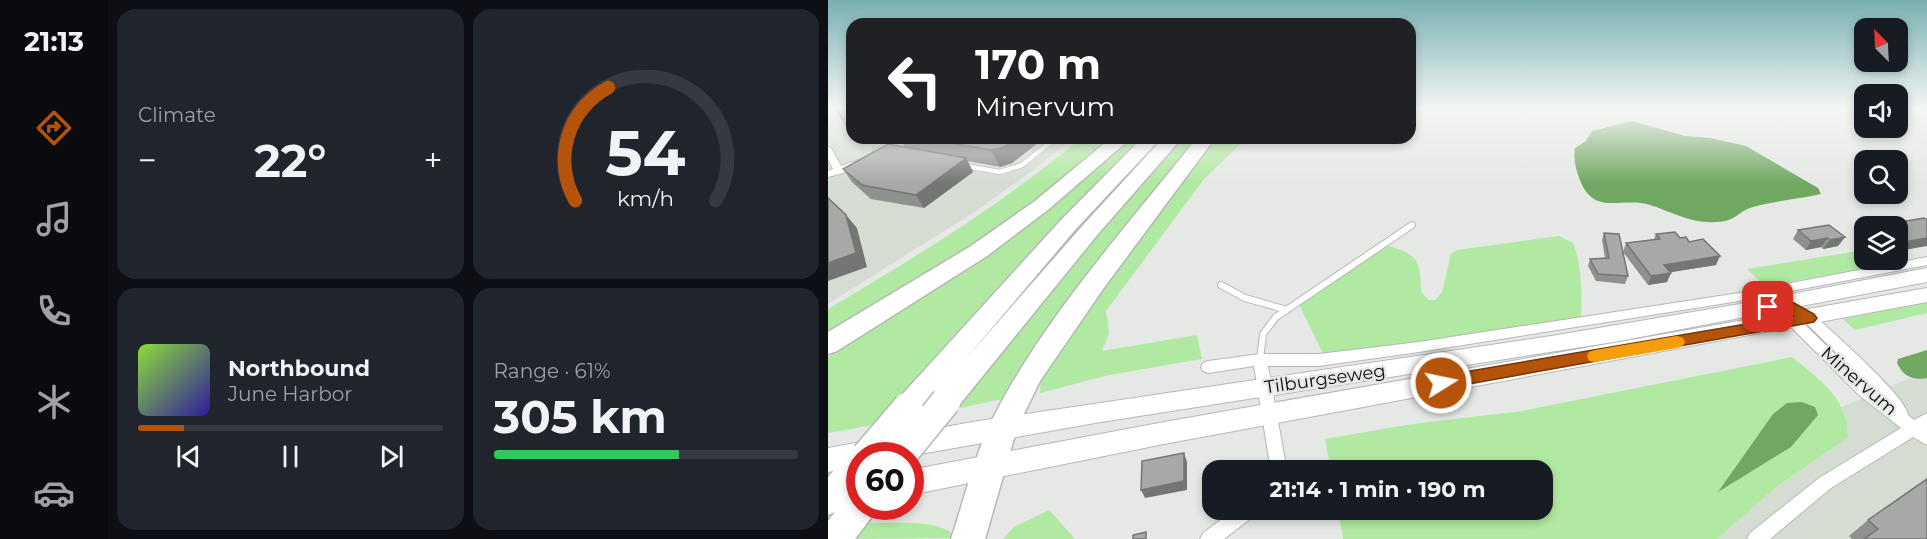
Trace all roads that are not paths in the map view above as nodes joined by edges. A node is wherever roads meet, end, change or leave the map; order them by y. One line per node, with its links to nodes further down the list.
1 (894, 144): 9 (street)
2 (1048, 144): 8 (lane)
3 (1115, 144): 18 (highway)
4 (1146, 144): 26 (highway, bridge)
5 (1168, 144): 27 (highway, bridge)
6 (1201, 144): 24 (highway)
7 (828, 150): 9 (street)
8 (957, 165)
9 (839, 171): 10 (street)
10 (828, 174)
11 (1412, 225): 16 (lane)
12 (1927, 261): 19 (street, Tilburgseweg)
13 (1927, 275): 17 (main road, Tilburgseweg)
14 (1221, 285): 16 (lane)
15 (1927, 295): 17 (main road, Tilburgseweg)
16 (1287, 310): 19 (lane)
17 (1796, 314): 21 (main road, Tilburgseweg); 22 (main road, Tilburgseweg); 23 (street, Minervum)
18 (828, 344)
19 (1260, 360): 20 (street, Tilburgseweg); 21 (street)
20 (1208, 367)
21 (1262, 388): 22 (street); 24 (main road, Tilburgseweg)
22 (1268, 414): 29 (street); 30 (main road, Tilburgseweg)
23 (1920, 424): 25 (street, Minervum); 40 (street, Minervum)
24 (1003, 427): 28 (main road, Tilburgseweg); 30 (highway)
25 (1927, 438)
26 (878, 442)
27 (912, 442)
28 (828, 460)
29 (1278, 460)
30 (990, 466): 32 (main road, Tilburgseweg); 38 (highway)
31 (846, 480): 34 (highway)
32 (924, 480)
33 (846, 497): 34 (main road)
34 (828, 500)
35 (849, 520): 37 (highway)
36 (1235, 520): 39 (street)
37 (834, 539)
38 (968, 539)
39 (1209, 539)
40 (1756, 539)

